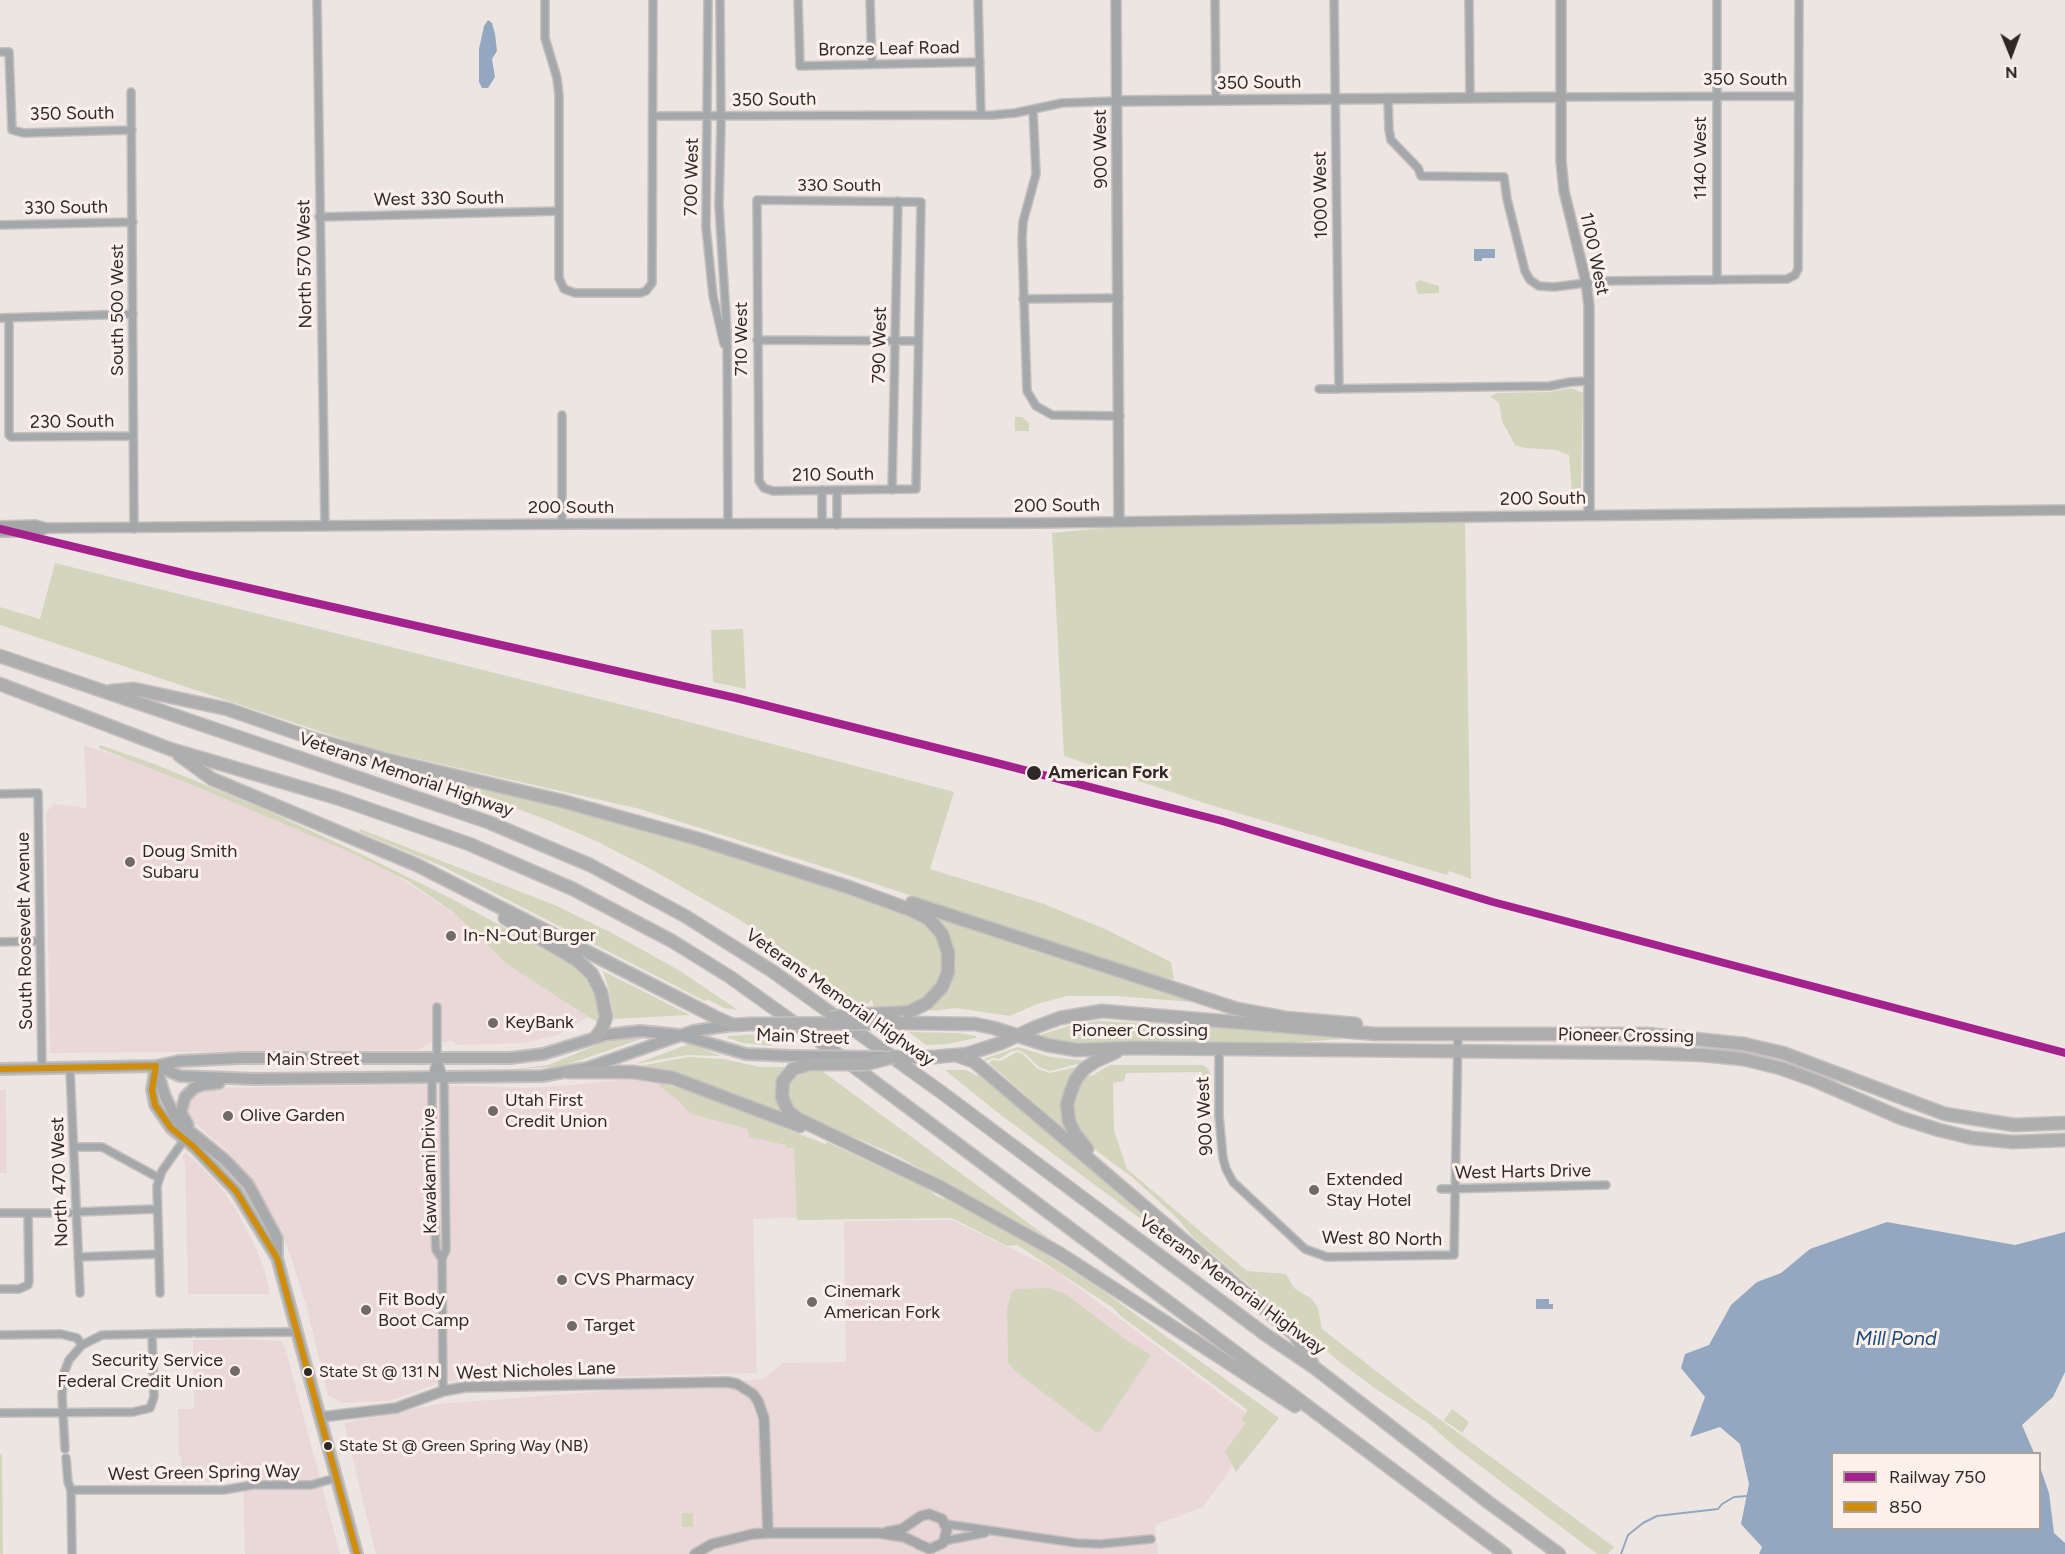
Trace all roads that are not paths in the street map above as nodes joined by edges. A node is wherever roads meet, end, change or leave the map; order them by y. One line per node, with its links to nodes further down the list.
1 (317, 0): 37 (street, North 570 West)
2 (545, 0): 36 (street)
3 (653, 0): 30 (street)
4 (708, 0): 31 (street, 700 West)
5 (720, 0): 32 (street, 700 West)
6 (798, 0): 18 (street, Bronze Leaf Road)
7 (870, 0): 18 (street)
8 (978, 0): 17 (street)
9 (1116, 0): 27 (street, 900 West)
10 (1215, 0): 26 (street)
11 (1334, 0): 24 (street, 1000 West)
12 (1469, 0): 23 (street)
13 (1561, 0): 21 (street, 1100 West)
14 (1717, 0): 22 (street, 1140 West)
15 (1799, 0): 20 (street)
16 (0, 52): 33 (street, 350 South)
17 (980, 62): 18 (street, Bronze Leaf Road); 29 (street)
18 (872, 64)
19 (131, 92): 33 (street, South 500 West)
20 (1799, 96): 22 (street, 350 South); 40 (street)
21 (1560, 97): 22 (street, 350 South); 23 (street, 350 South); 41 (street, 1100 West)
22 (1716, 97): 40 (street, 1140 West)
23 (1470, 98): 25 (street, 350 South)
24 (1335, 99): 25 (street, 350 South); 26 (street, 350 South); 53 (street, 1000 West)
25 (1388, 99): 41 (street)
26 (1216, 100): 27 (street, 350 South)
27 (1117, 101): 28 (street, 350 South); 42 (street, 900 West)
28 (1033, 109): 29 (street, 350 South); 43 (street)
29 (981, 115): 32 (street, 350 South)
30 (653, 116): 31 (street, 350 South); 36 (street)
31 (708, 117): 32 (street, 350 South); 50 (street, 700 West)
32 (720, 117): 50 (street, 700 West)
33 (132, 130): 38 (street, South 500 West)
34 (757, 200): 35 (street, 330 South); 47 (street, 710 West)
35 (898, 201): 48 (street, 330 South); 49 (street, 790 West)
36 (559, 211): 37 (street, West 330 South)
37 (319, 217): 69 (street, North 570 West)
38 (133, 222): 39 (street, 330 South); 44 (street, South 500 West)
39 (0, 225)
40 (1717, 280): 41 (street)
41 (1586, 282): 51 (street, 1100 West)
42 (1119, 298): 43 (street); 55 (street, 900 West)
43 (1023, 299): 55 (street)
44 (133, 314): 46 (street); 56 (street, South 500 West)
45 (0, 318): 46 (street)
46 (9, 318): 56 (street, 230 South)
47 (757, 340): 49 (street); 57 (street, 710 West)
48 (918, 340): 49 (street); 60 (street, 210 South)
49 (895, 341): 60 (street, 790 West)
50 (727, 353): 65 (street, 700 West)
51 (1590, 381): 53 (street); 62 (street, 1100 West)
52 (1319, 389): 53 (street)
53 (1339, 389)
54 (562, 415): 64 (street)
55 (1120, 416): 63 (street, 900 West)
56 (133, 436): 71 (street, South 500 West)
57 (758, 477): 58 (street, 210 South)
58 (822, 490): 59 (street, 210 South); 66 (street)
59 (837, 490): 60 (street, 210 South); 67 (street)
60 (892, 490)
61 (2065, 510): 62 (street, 200 South)
62 (1589, 515): 63 (street, 200 South)
63 (1119, 522): 67 (street, 200 South)
64 (562, 524): 65 (street, 200 South); 69 (street, 200 South)
65 (728, 524): 66 (street, 200 South)
66 (822, 524): 67 (street, 200 South)
67 (837, 525)
68 (0, 526): 70 (street, 200 South)
69 (325, 527): 71 (street, 200 South)
70 (49, 528): 71 (street, 200 South); 72 (street, 200 South)
71 (134, 528)
72 (0, 532)
73 (0, 656): 75 (highway, Veterans Memorial Highway)
74 (0, 684): 76 (highway)
75 (107, 692): 79 (highway); 130 (highway, Veterans Memorial Highway)
76 (171, 749): 78 (highway); 137 (highway)
77 (0, 794): 80 (street, South Roosevelt Avenue)
78 (457, 886): 84 (highway); 87 (highway)
79 (851, 888): 83 (highway, bridge); 86 (highway)
80 (40, 941): 81 (street); 96 (street, South Roosevelt Avenue)
81 (0, 942)
82 (437, 1007): 93 (street)
83 (804, 1024): 84 (highway, Main Street, bridge); 88 (highway, Main Street, bridge)
84 (733, 1025): 85 (main road, Main Street)
85 (681, 1035): 87 (main road, Main Street); 94 (main road, Main Street); 99 (main road, Main Street)
86 (1458, 1035): 88 (highway, Pioneer Crossing); 91 (street); 103 (highway, Pioneer Crossing)
87 (596, 1036): 93 (main road, Main Street)
88 (1017, 1036): 89 (highway, Pioneer Crossing); 92 (highway)
89 (1132, 1048): 90 (highway, Pioneer Crossing); 117 (highway)
90 (1219, 1050): 91 (highway, Pioneer Crossing); 118 (street, 900 West)
91 (1458, 1053): 107 (highway, Pioneer Crossing); 112 (street)
92 (957, 1056): 94 (highway, bridge); 117 (highway)
93 (437, 1059): 95 (main road, Main Street); 100 (street, Kawakami Drive); 101 (street, Kawakami Drive)
94 (792, 1062): 106 (highway)
95 (156, 1066): 98 (main road, Main Street); 102 (main road, Main Street); 104 (main road); 105 (main road)
96 (42, 1068): 97 (main road, Main Street); 98 (main road, Main Street)
97 (0, 1069)
98 (70, 1069): 108 (street, North 470 West)
99 (568, 1072): 101 (main road, Main Street); 106 (highway)
100 (432, 1078): 101 (main road, Main Street); 102 (main road, Main Street); 122 (street, Kawakami Drive)
101 (444, 1078): 122 (street, Kawakami Drive)
102 (254, 1079): 104 (main road)
103 (2065, 1123)
104 (194, 1134): 121 (main road)
105 (184, 1140): 109 (street); 121 (main road)
106 (841, 1140): 137 (highway)
107 (2065, 1140)
108 (74, 1147): 109 (street); 116 (street, North 470 West)
109 (159, 1178): 113 (street)
110 (1606, 1185): 112 (street, West Harts Drive)
111 (1441, 1189): 112 (street, West Harts Drive)
112 (1455, 1189): 118 (street, West 80 North)
113 (157, 1209): 116 (street); 119 (street)
114 (0, 1213): 115 (street)
115 (28, 1213): 116 (street); 123 (street)
116 (73, 1213): 120 (street, North 470 West)
117 (1161, 1220): 130 (highway)
118 (1310, 1252)
119 (159, 1254): 120 (street); 125 (street)
120 (78, 1257): 124 (street, North 470 West)
121 (277, 1258): 126 (main road)
122 (442, 1259): 131 (street)
123 (0, 1289)
124 (80, 1293)
125 (160, 1293)
126 (298, 1332): 127 (street); 134 (main road)
127 (152, 1334): 129 (street); 133 (street)
128 (0, 1335): 129 (street)
129 (82, 1345): 133 (street)
130 (1315, 1368): 154 (highway, Veterans Memorial Highway)
131 (442, 1391): 134 (street, West Nicholes Lane); 143 (street, West Nicholes Lane)
132 (0, 1413): 133 (street)
133 (63, 1413): 135 (street)
134 (321, 1417): 138 (main road)
135 (65, 1449)
136 (66, 1458): 139 (street)
137 (1397, 1472): 153 (highway)
138 (336, 1478): 139 (street, West Green Spring Way); 149 (main road)
139 (71, 1490): 148 (street)
140 (916, 1520): 141 (street); 144 (street); 147 (street)
141 (946, 1524): 142 (street); 146 (street)
142 (996, 1532): 145 (street); 146 (street)
143 (768, 1533): 144 (street); 150 (street)
144 (879, 1533): 147 (street)
145 (1151, 1539)
146 (943, 1542): 147 (street); 152 (street)
147 (918, 1544): 151 (street)
148 (72, 1554)
149 (357, 1554)
150 (695, 1554)
151 (924, 1554)
152 (938, 1554)
153 (1505, 1554)
154 (1559, 1554)

